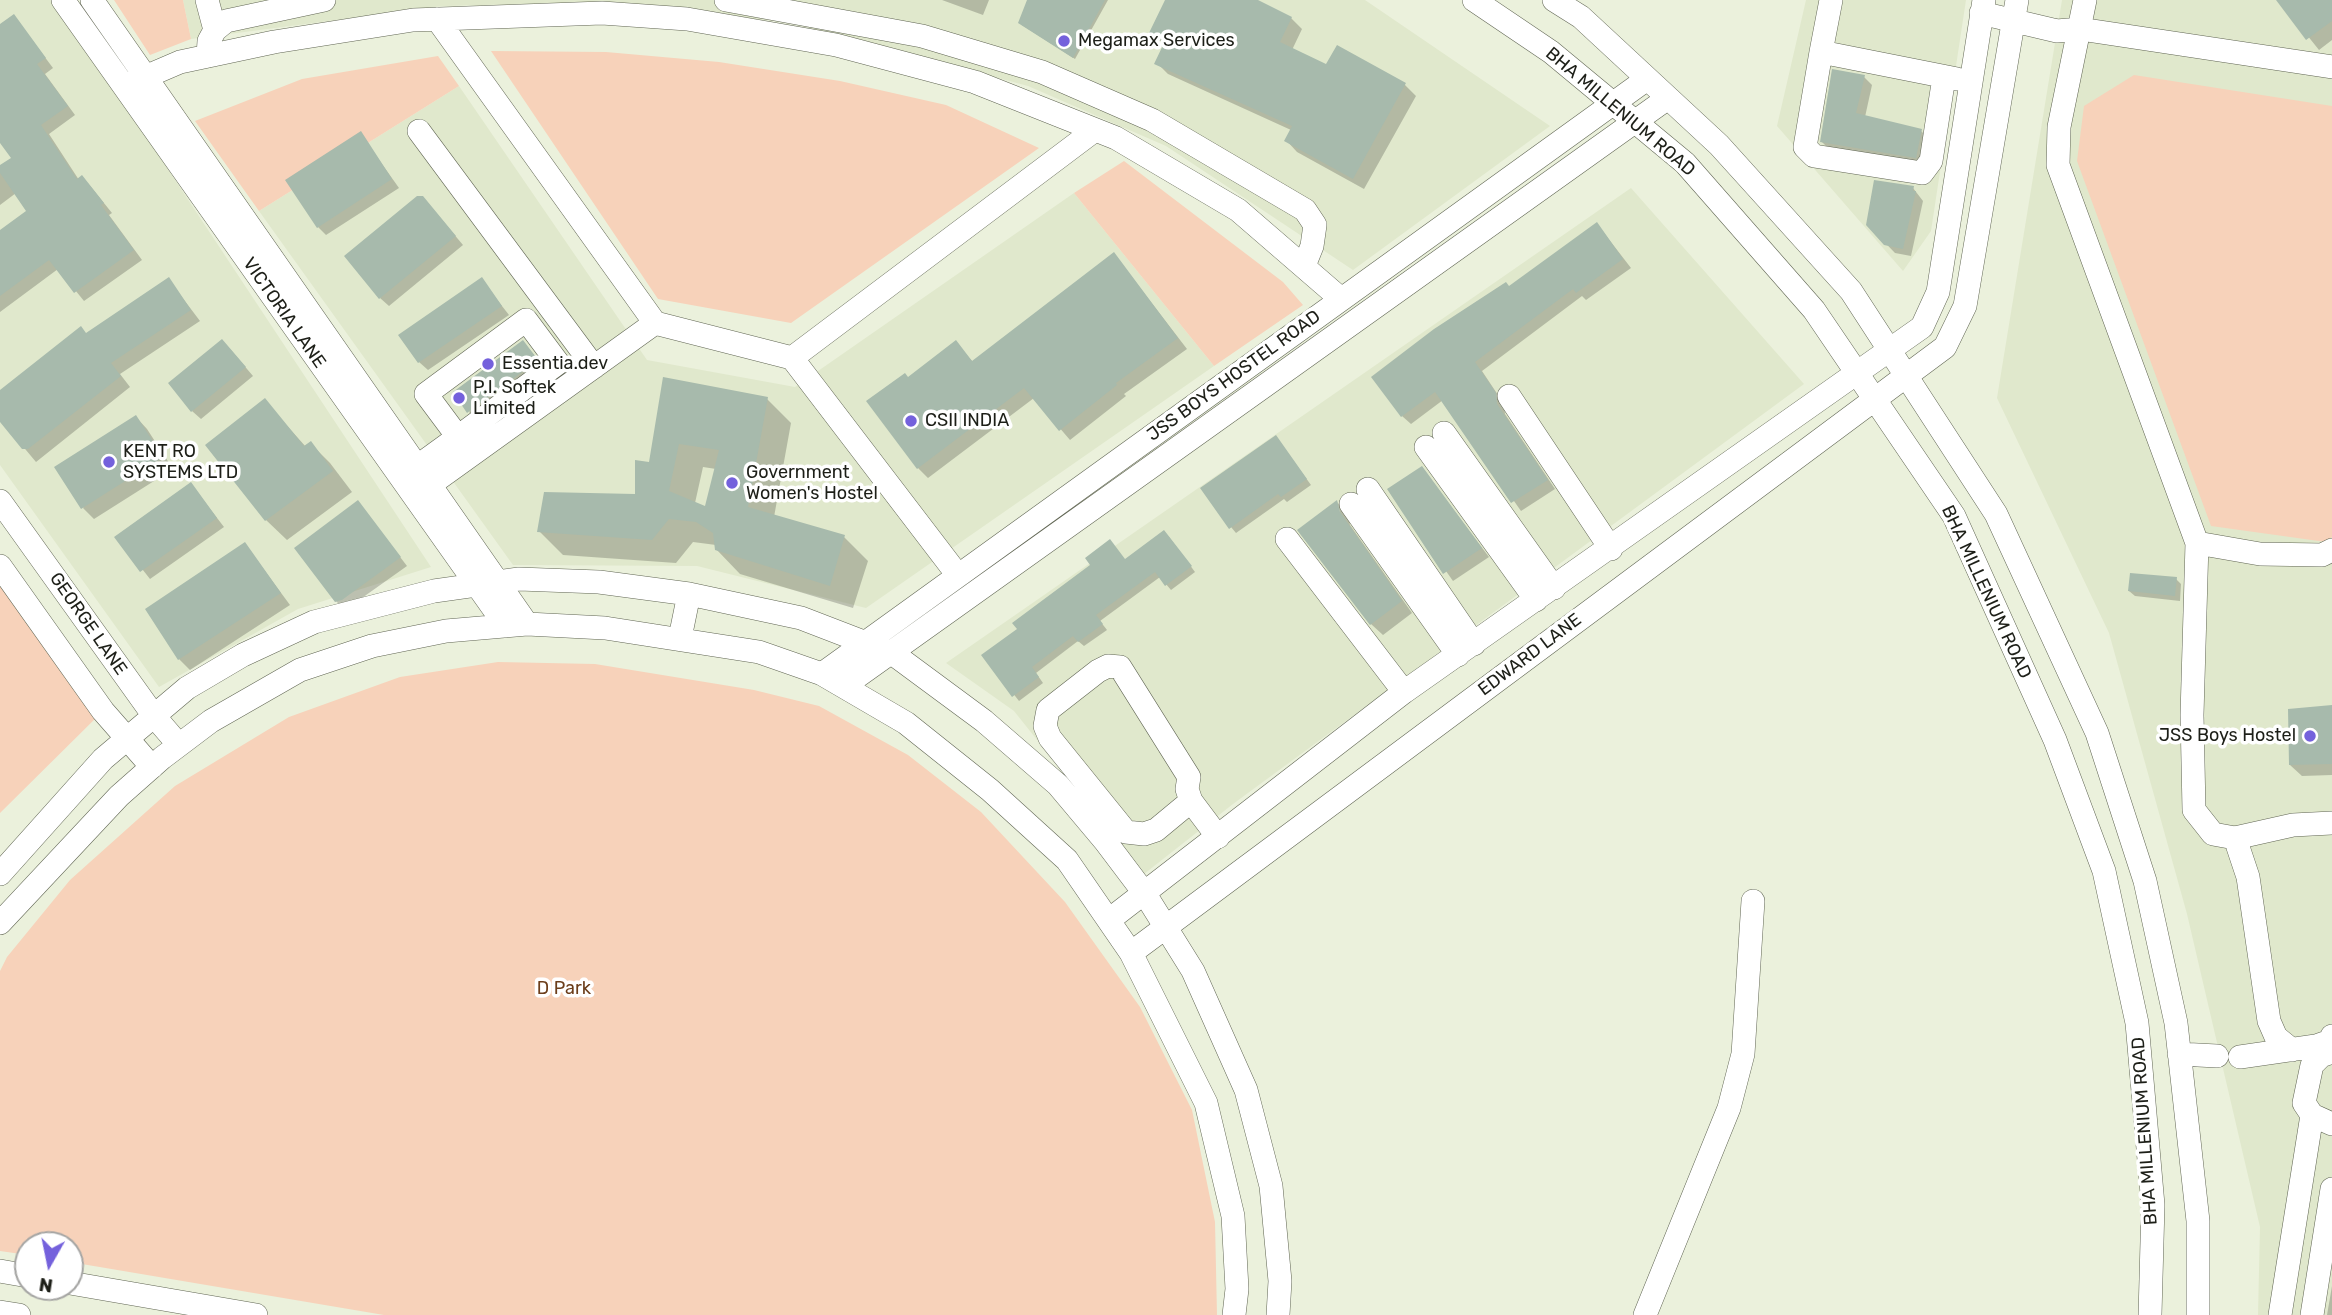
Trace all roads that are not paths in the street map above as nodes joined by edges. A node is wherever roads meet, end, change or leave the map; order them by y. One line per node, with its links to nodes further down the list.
1 (63, 0): 22 (street, VICTORIA LANE)
2 (92, 0): 18 (street, VICTORIA LANE)
3 (207, 0): 14 (street)
4 (324, 0): 14 (street)
5 (726, 0): 28 (street)
6 (1475, 0): 24 (street, BHA MILLENIUM ROAD)
7 (1831, 0): 15 (street)
8 (2085, 0): 13 (street)
9 (1564, 3): 20 (street)
10 (1982, 7): 11 (street); 21 (street)
11 (2015, 9): 13 (street); 37 (street, EDWARD LANE)
12 (437, 19): 16 (street); 26 (street); 30 (street)
13 (2080, 29): 17 (street); 46 (street)
14 (215, 30): 16 (street)
15 (1821, 52): 19 (street); 19 (street)
16 (208, 56): 18 (street)
17 (2332, 67)
18 (145, 77): 22 (street); 42 (street, VICTORIA LANE)
19 (1944, 77): 21 (street)
20 (1647, 79): 23 (street); 24 (street, JSS BOYS HOSTEL ROAD)
21 (1971, 82): 32 (street)
22 (124, 86): 51 (street, VICTORIA LANE)
23 (1668, 98): 25 (street, JSS BOYS HOSTEL ROAD); 32 (street)
24 (1613, 103): 25 (street, BHA MILLENIUM ROAD); 29 (street, JSS BOYS HOSTEL ROAD)
25 (1636, 122): 35 (street, JSS BOYS HOSTEL ROAD); 36 (street, BHA MILLENIUM ROAD)
26 (1095, 130): 28 (street); 33 (street)
27 (419, 131): 34 (street)
28 (1304, 266): 29 (street)
29 (1341, 299): 31 (street, JSS BOYS HOSTEL ROAD)
30 (655, 323): 33 (street); 34 (street)
31 (1276, 346): 35 (street); 50 (street, JSS BOYS HOSTEL ROAD)
32 (1891, 350): 36 (street); 37 (street)
33 (792, 358): 50 (street)
34 (594, 367): 42 (street)
35 (1293, 367): 58 (street, JSS BOYS HOSTEL ROAD)
36 (1856, 373): 39 (street, BHA MILLENIUM ROAD); 47 (street)
37 (1906, 375): 39 (street, EDWARD LANE); 79 (street)
38 (1509, 396): 47 (street)
39 (1874, 398): 75 (street, EDWARD LANE); 89 (street, BHA MILLENIUM ROAD)
40 (458, 437): 40 (street); 42 (street)
41 (1435, 440): 53 (street)
42 (425, 475): 51 (street, VICTORIA LANE)
43 (1359, 497): 57 (street)
44 (0, 500): 62 (street, GEORGE LANE)
45 (1287, 540): 61 (street)
46 (2197, 543): 48 (street); 69 (street)
47 (1611, 549): 53 (street)
48 (2332, 550)
49 (0, 566): 63 (street)
50 (957, 574): 56 (street, JSS BOYS HOSTEL ROAD)
51 (487, 584): 52 (street); 54 (street, VICTORIA LANE); 62 (street)
52 (689, 594): 55 (street); 56 (street)
53 (1545, 594): 57 (street)
54 (516, 625): 55 (street); 64 (street)
55 (680, 638): 59 (street)
56 (865, 641): 58 (street); 59 (street, JSS BOYS HOSTEL ROAD)
57 (1466, 649): 61 (street)
58 (892, 653): 60 (street, JSS BOYS HOSTEL ROAD); 71 (street)
59 (822, 674): 60 (street)
60 (845, 685): 73 (street)
61 (1404, 692): 68 (street)
62 (154, 716): 63 (street); 64 (street, GEORGE LANE)
63 (128, 738): 65 (street); 70 (street)
64 (179, 745): 65 (street)
65 (152, 767): 74 (street)
66 (1191, 801): 66 (street); 68 (street)
67 (2332, 823): 69 (street)
68 (1218, 837): 71 (street)
69 (2235, 838): 78 (street)
70 (0, 874)
71 (1145, 894): 73 (street); 75 (street)
72 (1754, 901): 88 (street)
73 (1109, 919): 76 (street)
74 (0, 923)
75 (1167, 927): 76 (street, EDWARD LANE); 87 (street)
76 (1130, 953): 86 (street)
77 (2325, 1047): 78 (street); 80 (street)
78 (2292, 1050): 79 (street)
79 (2179, 1054): 90 (street)
80 (2322, 1120): 91 (street)
81 (2332, 1189): 92 (street)
82 (84, 1285): 85 (street)
83 (0, 1312): 84 (street)
84 (19, 1315)
85 (256, 1315)
86 (1234, 1315)
87 (1278, 1315)
88 (1644, 1315)
89 (2150, 1315)
90 (2197, 1315)
91 (2280, 1315)
92 (2312, 1315)

